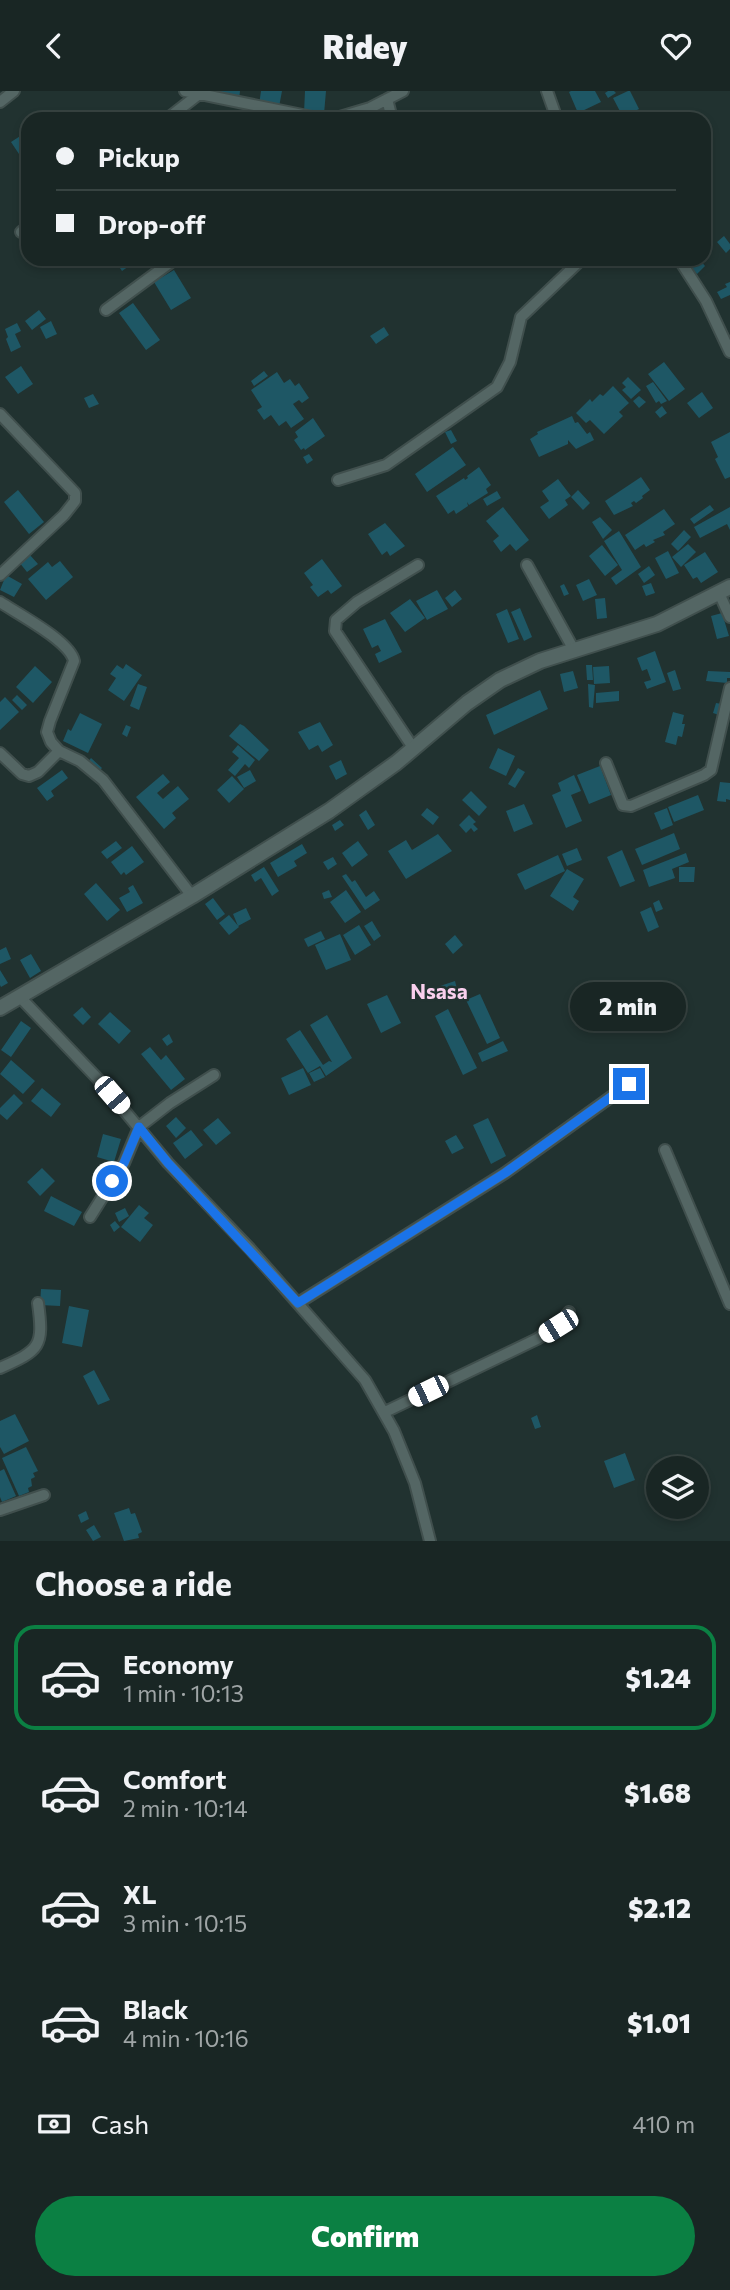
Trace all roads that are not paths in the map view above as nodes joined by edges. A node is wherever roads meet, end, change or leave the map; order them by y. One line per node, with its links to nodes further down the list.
1 (14, 91): 7 (street)
2 (185, 91): 5 (street)
3 (403, 91): 6 (street)
4 (548, 91): 12 (street)
5 (199, 94): 8 (street); 9 (street)
6 (387, 99): 10 (street); 11 (street)
7 (0, 102)
8 (176, 112)
9 (275, 112)
10 (357, 112)
11 (390, 112)
12 (555, 112)
13 (166, 266): 16 (street)
14 (575, 266): 19 (street)
15 (684, 266): 17 (street)
16 (106, 310)
17 (730, 352)
18 (0, 414): 22 (street)
19 (338, 480)
20 (418, 565): 28 (street)
21 (527, 565): 26 (street)
22 (0, 575)
23 (725, 590): 25 (street); 26 (street)
24 (0, 602): 29 (street)
25 (730, 617)
26 (574, 650): 28 (street)
27 (730, 688): 31 (street)
28 (414, 749): 32 (street)
29 (59, 751): 30 (street); 32 (street)
30 (0, 753)
31 (606, 763)
32 (192, 896): 33 (street)
33 (19, 996): 34 (street); 37 (street)
34 (0, 1008)
35 (214, 1075): 37 (street)
36 (629, 1084): 41 (street)
37 (139, 1127): 39 (street); 41 (street)
38 (664, 1150): 42 (street)
39 (90, 1217)
40 (38, 1303): 44 (street)
41 (298, 1303): 45 (street)
42 (730, 1304)
43 (569, 1312): 45 (street)
44 (0, 1368)
45 (385, 1412): 48 (street)
46 (44, 1495): 47 (street)
47 (0, 1510)
48 (430, 1541)

